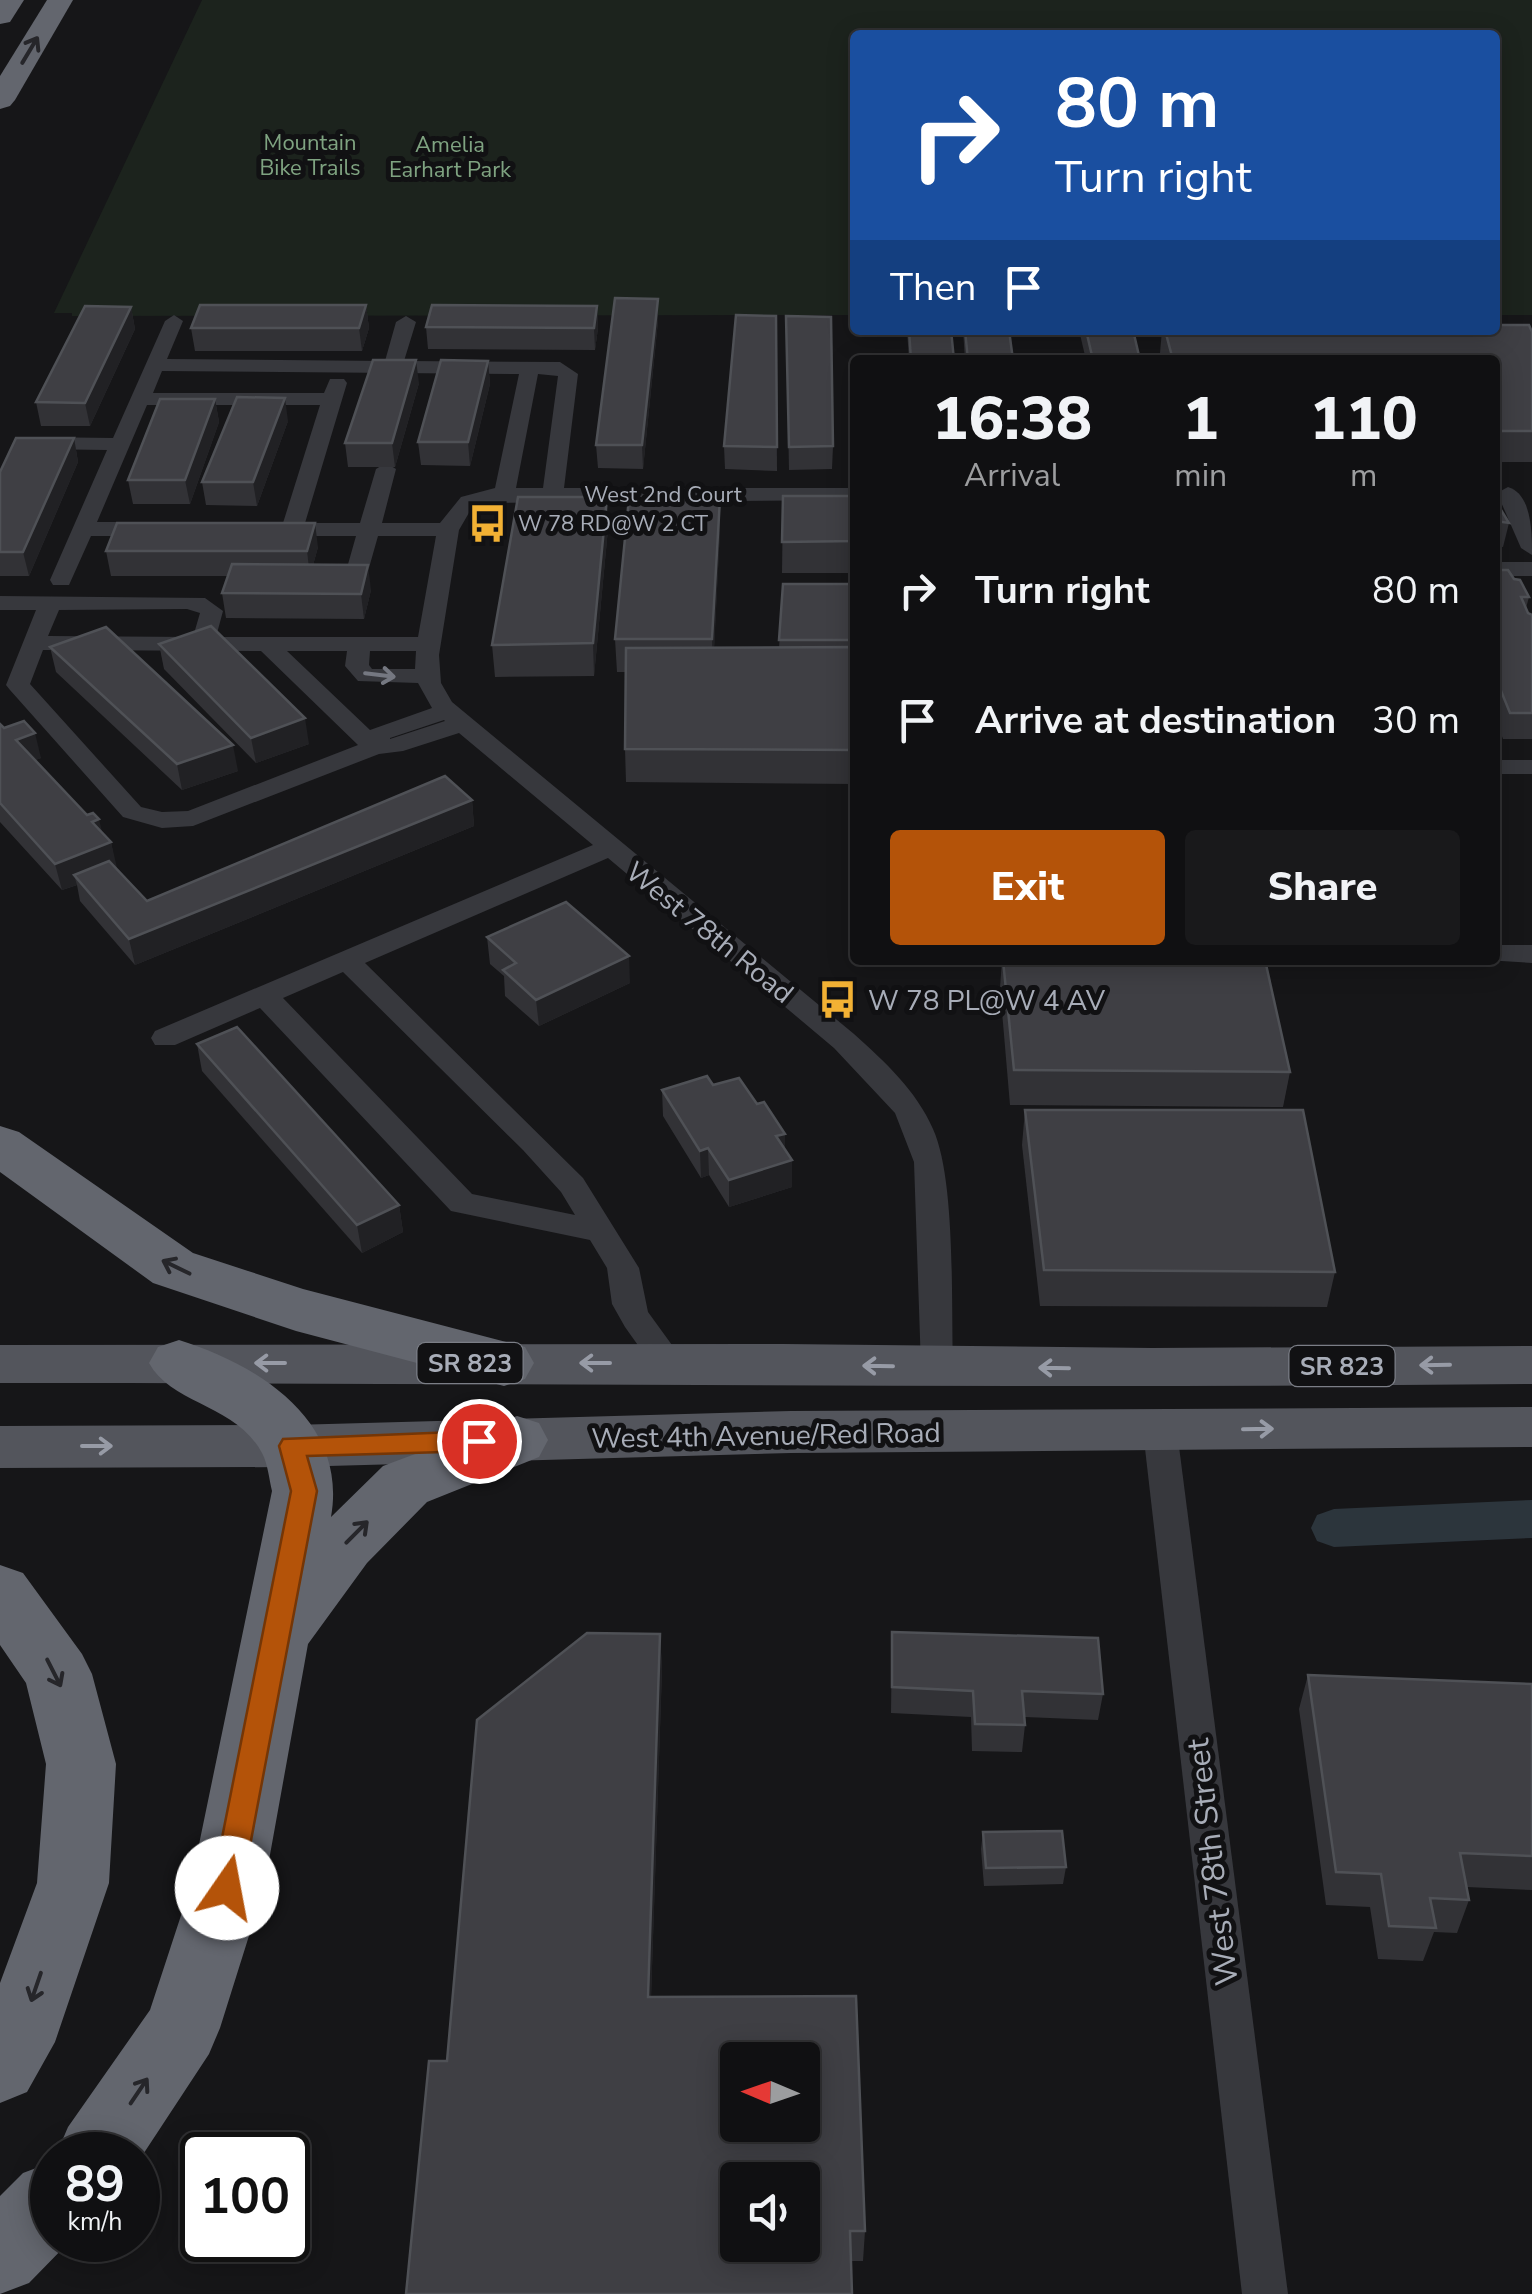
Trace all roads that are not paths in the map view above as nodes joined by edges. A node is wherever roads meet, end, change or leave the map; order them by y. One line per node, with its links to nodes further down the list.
1 (10, 0): 3 (highway)
2 (60, 0): 4 (highway, one-way to 2)
3 (0, 16)
4 (0, 100)
5 (174, 321): 7 (street)
6 (406, 322): 9 (street)
7 (156, 365): 8 (street); 11 (street)
8 (342, 366): 9 (street); 12 (street)
9 (392, 366): 10 (street)
10 (530, 366): 15 (street); 16 (street)
11 (141, 399): 12 (street); 14 (street)
12 (332, 399): 25 (street)
13 (17, 443): 14 (street)
14 (122, 444): 26 (street)
15 (559, 460): 16 (street); 21 (street)
16 (511, 461): 20 (street)
17 (386, 469): 27 (street)
18 (1502, 492): 19 (street); 29 (street)
19 (1532, 492)
20 (504, 494): 21 (street, West 2nd Court); 28 (street, West 2nd Court)
21 (553, 494): 22 (street, West 2nd Court)
22 (850, 494)
23 (179, 528): 26 (street)
24 (254, 528): 25 (street)
25 (292, 528): 27 (street)
26 (84, 529): 32 (street)
27 (370, 529): 28 (street); 33 (street)
28 (448, 530): 40 (street)
29 (1532, 548)
30 (1500, 569): 31 (street)
31 (1532, 569)
32 (62, 580)
33 (354, 582)
34 (0, 603): 35 (street)
35 (50, 603): 36 (street); 37 (street)
36 (34, 643): 37 (street); 43 (street)
37 (202, 644): 38 (street)
38 (267, 644): 39 (street); 43 (street)
39 (359, 644): 40 (street); 41 (street, one-way to 41)
40 (430, 644): 41 (street)
41 (427, 676): 42 (street)
42 (451, 714): 43 (street); 46 (street, West 78th Road)
43 (376, 748)
44 (1500, 767): 45 (street)
45 (1532, 767)
46 (609, 848): 49 (street); 59 (street, West 78th Road)
47 (1500, 954): 48 (street)
48 (1532, 954)
49 (346, 960): 50 (street); 53 (street)
50 (264, 996): 51 (street); 53 (street)
51 (166, 1038)
52 (0, 1145): 55 (highway, one-way to 52)
53 (602, 1232): 56 (street)
54 (179, 1362): 55 (main road, SR 823, one-way to 54); 57 (main road, SR 823); 65 (highway)
55 (504, 1363): 56 (main road, SR 823, one-way to 55)
56 (670, 1363): 59 (main road, SR 823, one-way to 56)
57 (0, 1364)
58 (1532, 1365): 59 (main road, SR 823, one-way to 59)
59 (937, 1366): 62 (main road)
60 (1532, 1427): 61 (main road, West 4th Avenue/Red Road, one-way to 60)
61 (1160, 1430): 62 (main road, West 4th Avenue/Red Road); 72 (street, West 78th Street)
62 (649, 1436): 63 (main road, West 4th Avenue/Red Road)
63 (517, 1440): 65 (main road, West 4th Avenue/Red Road); 67 (highway, one-way to 63)
64 (0, 1446): 65 (main road, West 4th Avenue/Red Road, one-way to 65)
65 (292, 1446): 67 (highway)
66 (0, 1592): 68 (highway, one-way to 68)
67 (278, 1638): 69 (highway, one-way to 67)
68 (0, 2066)
69 (112, 2132)
70 (30, 2224): 71 (highway)
71 (0, 2254)
72 (1265, 2294)

